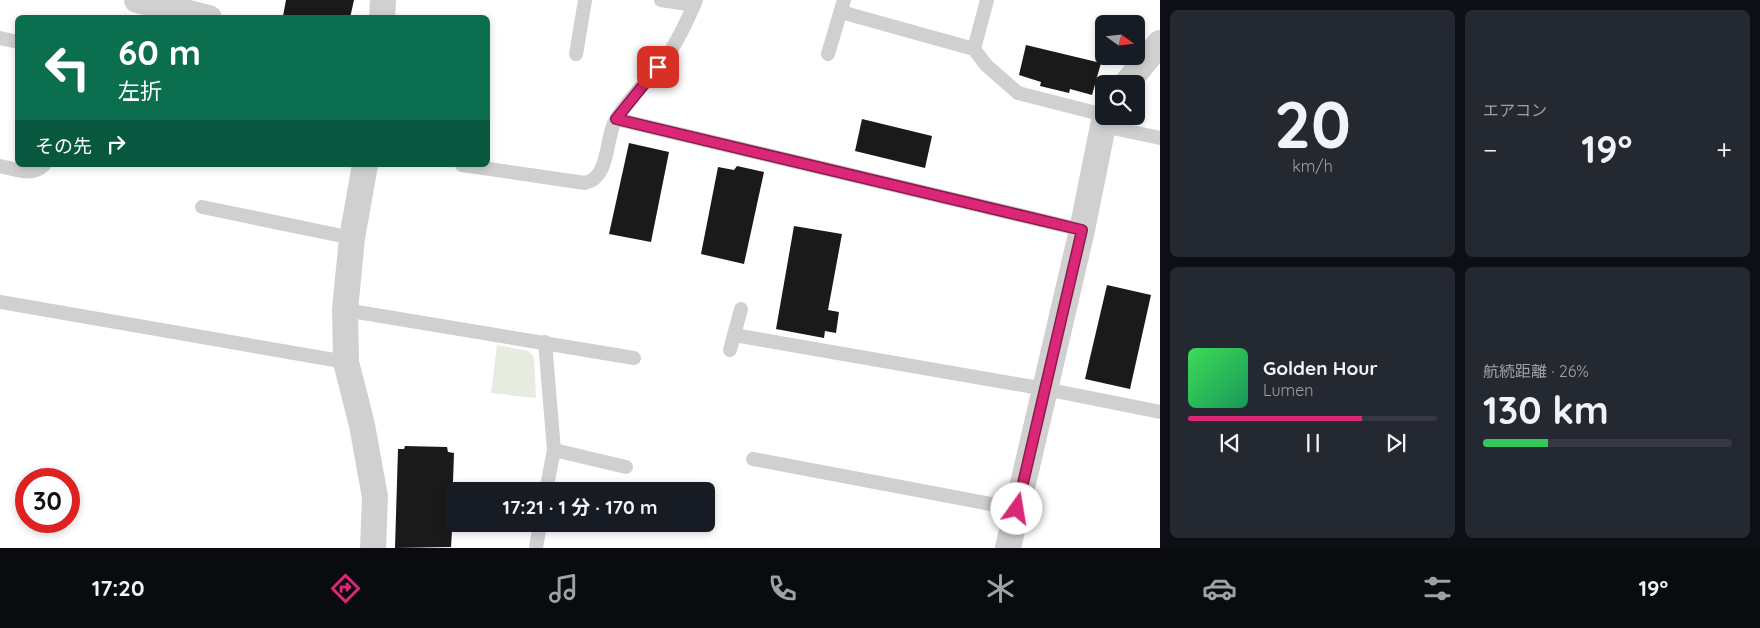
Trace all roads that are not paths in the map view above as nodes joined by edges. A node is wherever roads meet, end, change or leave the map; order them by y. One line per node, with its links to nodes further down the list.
1 (137, 0): 8 (street)
2 (383, 0): 9 (street)
3 (586, 0): 14 (lane)
4 (661, 0): 6 (lane)
5 (987, 0): 13 (lane)
6 (695, 3): 18 (lane)
7 (842, 6): 13 (lane); 15 (lane)
8 (196, 15)
9 (382, 15)
10 (0, 38): 11 (lane)
11 (15, 41)
12 (1160, 43): 16 (street)
13 (974, 49): 17 (lane)
14 (576, 54)
15 (828, 54)
16 (1133, 75)
17 (1095, 116)
18 (616, 119): 25 (lane); 27 (lane)
19 (1103, 125): 27 (street)
20 (1122, 125): 21 (lane)
21 (1160, 138)
22 (0, 166): 23 (lane)
23 (42, 167)
24 (365, 167): 28 (street)
25 (476, 167)
26 (202, 207): 28 (lane)
27 (1082, 230): 37 (street)
28 (352, 238): 31 (street)
29 (0, 302): 36 (lane)
30 (740, 309): 32 (lane)
31 (345, 310): 33 (lane); 36 (street)
32 (734, 335): 34 (lane); 37 (lane)
33 (544, 342): 35 (lane); 39 (lane)
34 (730, 350)
35 (634, 358)
36 (346, 362): 45 (street)
37 (1045, 389): 38 (lane); 43 (street)
38 (1160, 412)
39 (554, 450): 41 (lane); 42 (lane)
40 (753, 459): 43 (lane)
41 (626, 467)
42 (548, 482)
43 (1017, 509): 47 (street)
44 (539, 532): 46 (lane)
45 (373, 548)
46 (536, 548)
47 (1008, 548)

